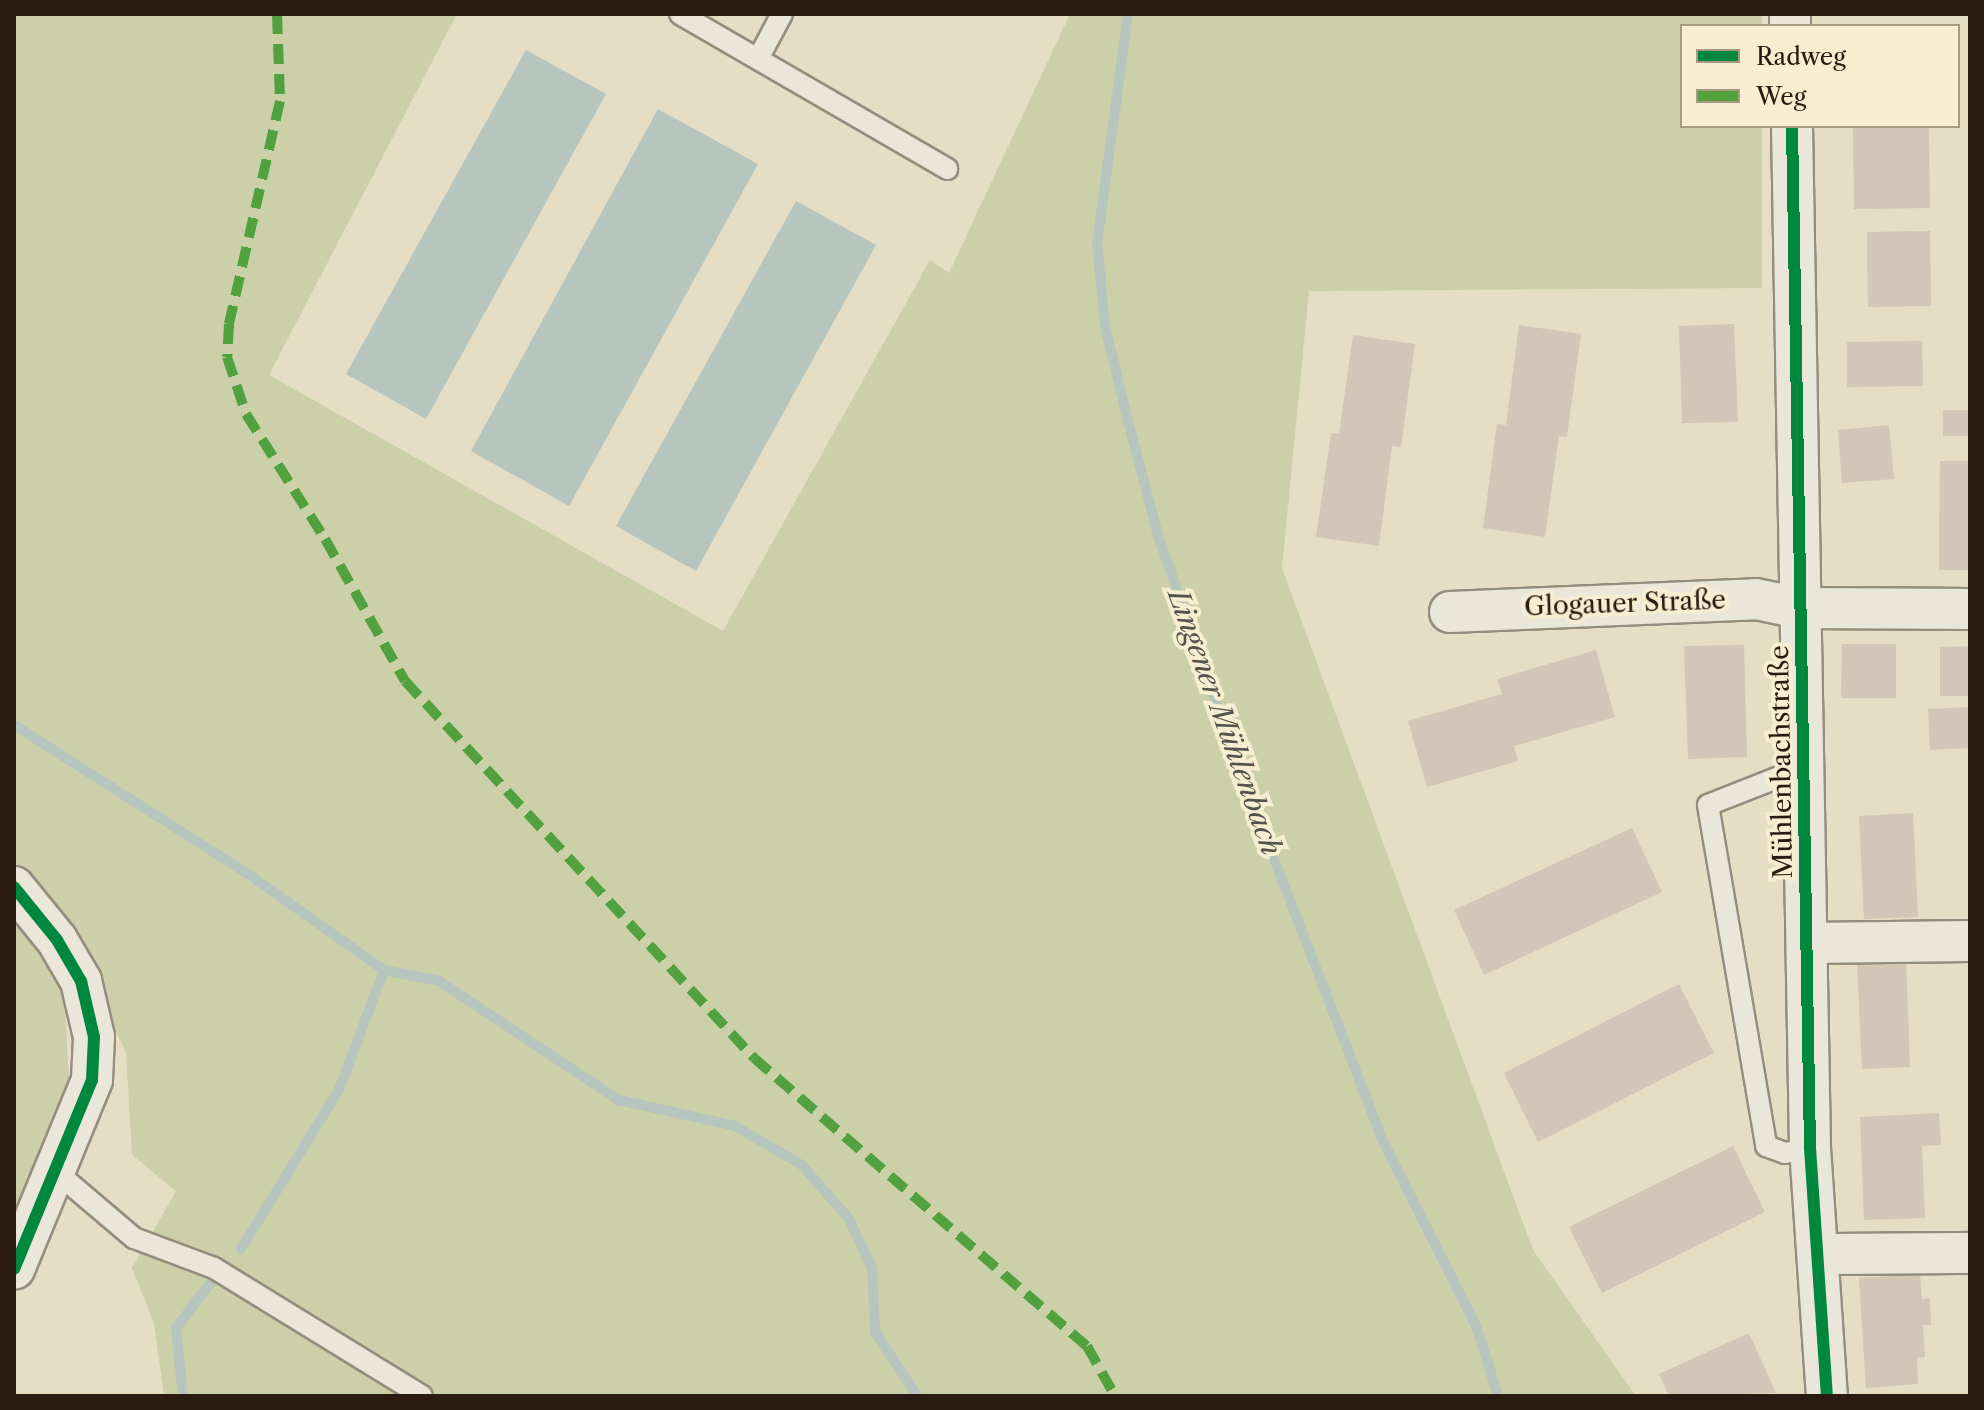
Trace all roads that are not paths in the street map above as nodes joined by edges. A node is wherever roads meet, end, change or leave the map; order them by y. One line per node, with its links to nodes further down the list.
1 (680, 14): 3 (lane)
2 (782, 14): 3 (lane)
3 (759, 57): 5 (lane)
4 (1792, 128): 6 (street, Mühlenbachstraße)
5 (947, 169)
6 (1800, 608): 7 (street, Glogauer Straße); 8 (street, Glogauer Straße); 9 (street, Mühlenbachstraße)
7 (1970, 609)
8 (1450, 612)
9 (1807, 766): 12 (street, Mühlenbachstraße); 13 (lane)
10 (14, 887): 14 (street)
11 (1970, 941): 12 (street)
12 (1807, 943): 13 (street, Mühlenbachstraße)
13 (1810, 1148): 16 (street, Mühlenbachstraße)
14 (55, 1171): 17 (street); 18 (lane)
15 (1970, 1253): 16 (street)
16 (1819, 1254): 19 (street, Mühlenbachstraße)
17 (14, 1269)
18 (422, 1396)
19 (1827, 1396)

